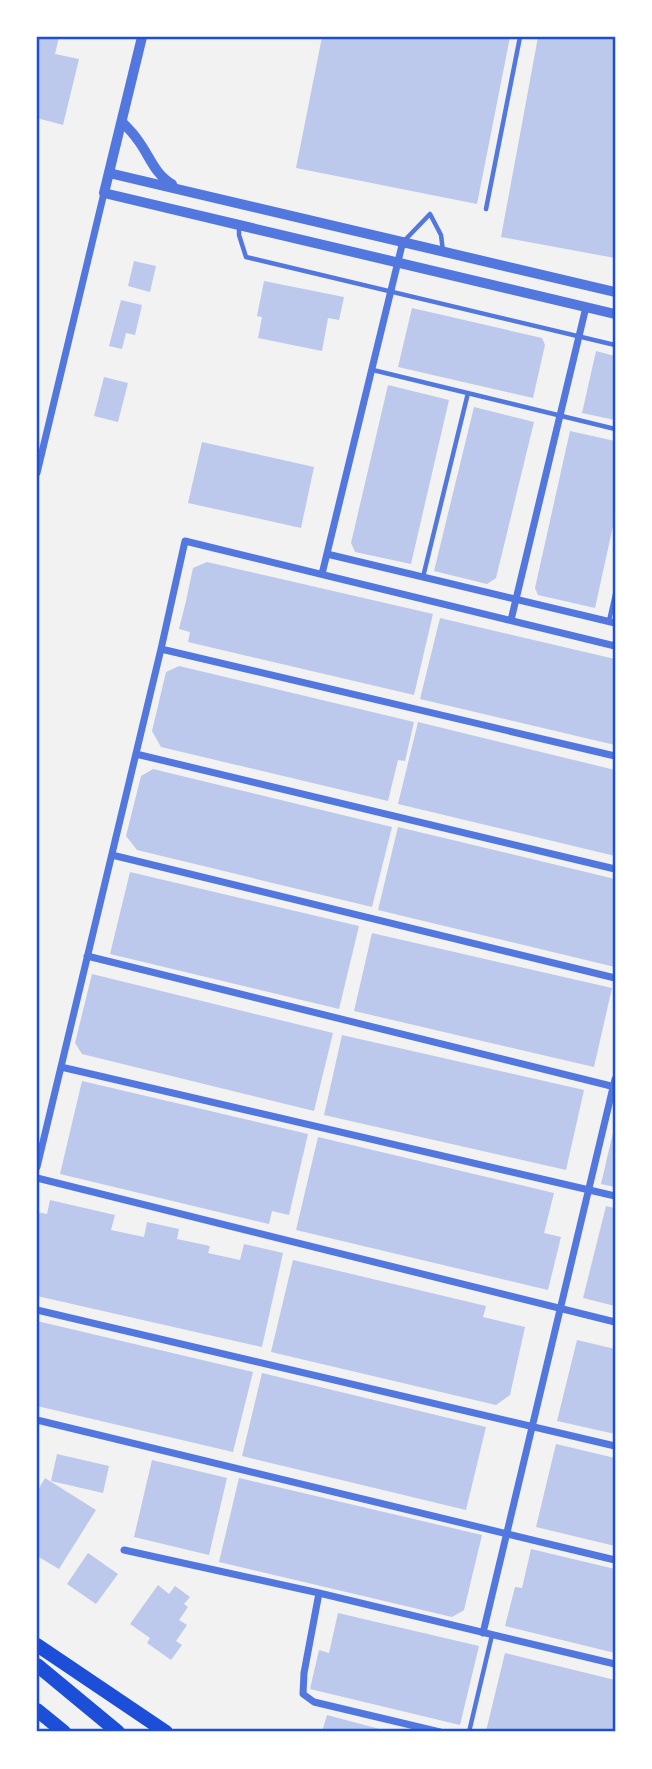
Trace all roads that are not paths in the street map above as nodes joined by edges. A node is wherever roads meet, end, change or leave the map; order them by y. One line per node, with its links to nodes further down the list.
1 (142, 37): 3 (street)
2 (520, 37): 7 (lane)
3 (122, 122): 4 (street); 5 (street)
4 (109, 173): 5 (street); 6 (street)
5 (181, 188): 9 (street)
6 (104, 193): 8 (street); 22 (street)
7 (485, 209)
8 (239, 224): 11 (street); 12 (lane)
9 (403, 242): 10 (street); 10 (lane); 11 (street)
10 (443, 251): 13 (street)
11 (398, 262): 12 (street); 14 (street)
12 (391, 291): 16 (lane); 18 (street)
13 (615, 292)
14 (586, 307): 15 (street); 16 (street)
15 (615, 314)
16 (579, 337): 17 (lane); 20 (street)
17 (615, 345)
18 (373, 370): 19 (lane); 23 (street)
19 (468, 393): 20 (lane); 25 (lane)
20 (560, 415): 21 (lane); 27 (street)
21 (615, 429)
22 (37, 473)
23 (327, 554): 24 (street); 25 (street)
24 (322, 575): 28 (street); 31 (street)
25 (423, 577): 27 (street)
26 (615, 594): 29 (lane)
27 (516, 599): 28 (street); 29 (street)
28 (511, 620): 30 (street)
29 (612, 622)
30 (615, 646)
31 (161, 649): 32 (street); 33 (street)
32 (136, 754): 34 (street); 35 (street)
33 (615, 756)
34 (112, 855): 36 (street); 37 (street)
35 (615, 869)
36 (87, 956): 38 (street); 39 (street)
37 (615, 978)
38 (61, 1067): 40 (street); 42 (street)
39 (615, 1084): 42 (street)
40 (37, 1167)
41 (37, 1178): 44 (street)
42 (589, 1190): 43 (street); 44 (street)
43 (615, 1196)
44 (561, 1308): 46 (street); 48 (street)
45 (37, 1310): 48 (street)
46 (615, 1322)
47 (37, 1420): 50 (street)
48 (533, 1426): 49 (street); 50 (street)
49 (615, 1446)
50 (507, 1535): 52 (street); 54 (street)
51 (124, 1550): 53 (street)
52 (615, 1560)
53 (319, 1593): 54 (street); 63 (street)
54 (483, 1633): 55 (street)
55 (492, 1635): 57 (street); 64 (lane)
56 (37, 1645): 62 (highway)
57 (615, 1664)
58 (37, 1665): 61 (highway)
59 (37, 1710): 60 (highway)
60 (64, 1732)
61 (118, 1732)
62 (166, 1732)
63 (440, 1732)
64 (469, 1732)

